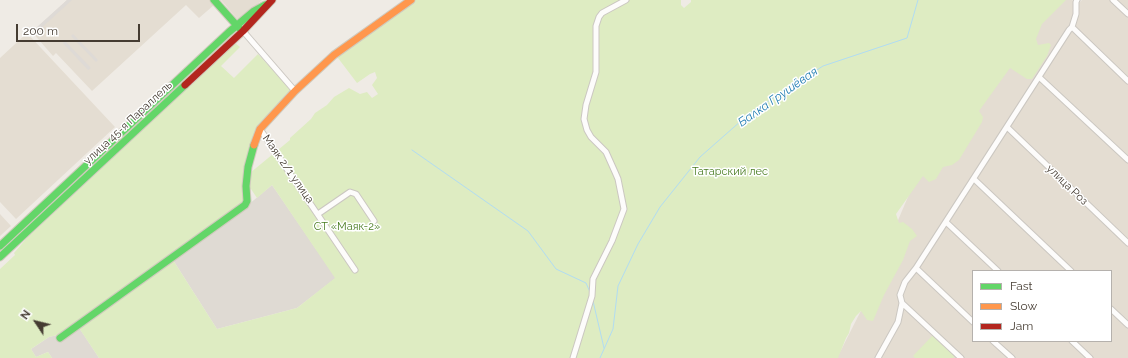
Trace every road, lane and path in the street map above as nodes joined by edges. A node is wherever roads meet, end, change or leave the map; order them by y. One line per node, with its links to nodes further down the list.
1 (214, 0): 8 (main road)
2 (411, 0): 13 (main road)
3 (626, 0): 35 (street)
4 (1077, 0): 9 (street)
5 (1113, 0): 7 (street)
6 (271, 1): 8 (main road, улица 45-я Параллель); 10 (main road, улица 45-я Параллель)
7 (1128, 14)
8 (237, 26): 10 (main road); 22 (main road, улица 45-я Параллель)
9 (1072, 27): 11 (street); 12 (street)
10 (242, 31): 13 (street); 23 (main road, улица 45-я Параллель)
11 (1039, 77): 14 (street); 16 (street)
12 (1128, 81)
13 (295, 91): 15 (main road)
14 (1007, 127): 17 (street); 21 (street, улица Роз)
15 (260, 129): 18 (street, Маяк 2/1 улица); 32 (main road)
16 (1128, 160)
17 (974, 178): 20 (street); 27 (street)
18 (318, 214): 19 (street); 25 (street, Маяк 2/1 улица)
19 (374, 221)
20 (946, 222): 24 (street); 26 (street)
21 (1128, 243)
22 (0, 246)
23 (0, 257)
24 (916, 268): 28 (street); 30 (street)
25 (355, 270)
26 (997, 270)
27 (1070, 270)
28 (902, 304): 36 (street); 37 (street)
29 (1112, 309): 31 (street)
30 (972, 321)
31 (1128, 324)
32 (60, 338)
33 (994, 342): 38 (street)
34 (1073, 342): 39 (street)
35 (573, 358)
36 (878, 358)
37 (960, 358)
38 (1012, 358)
39 (1090, 358)

